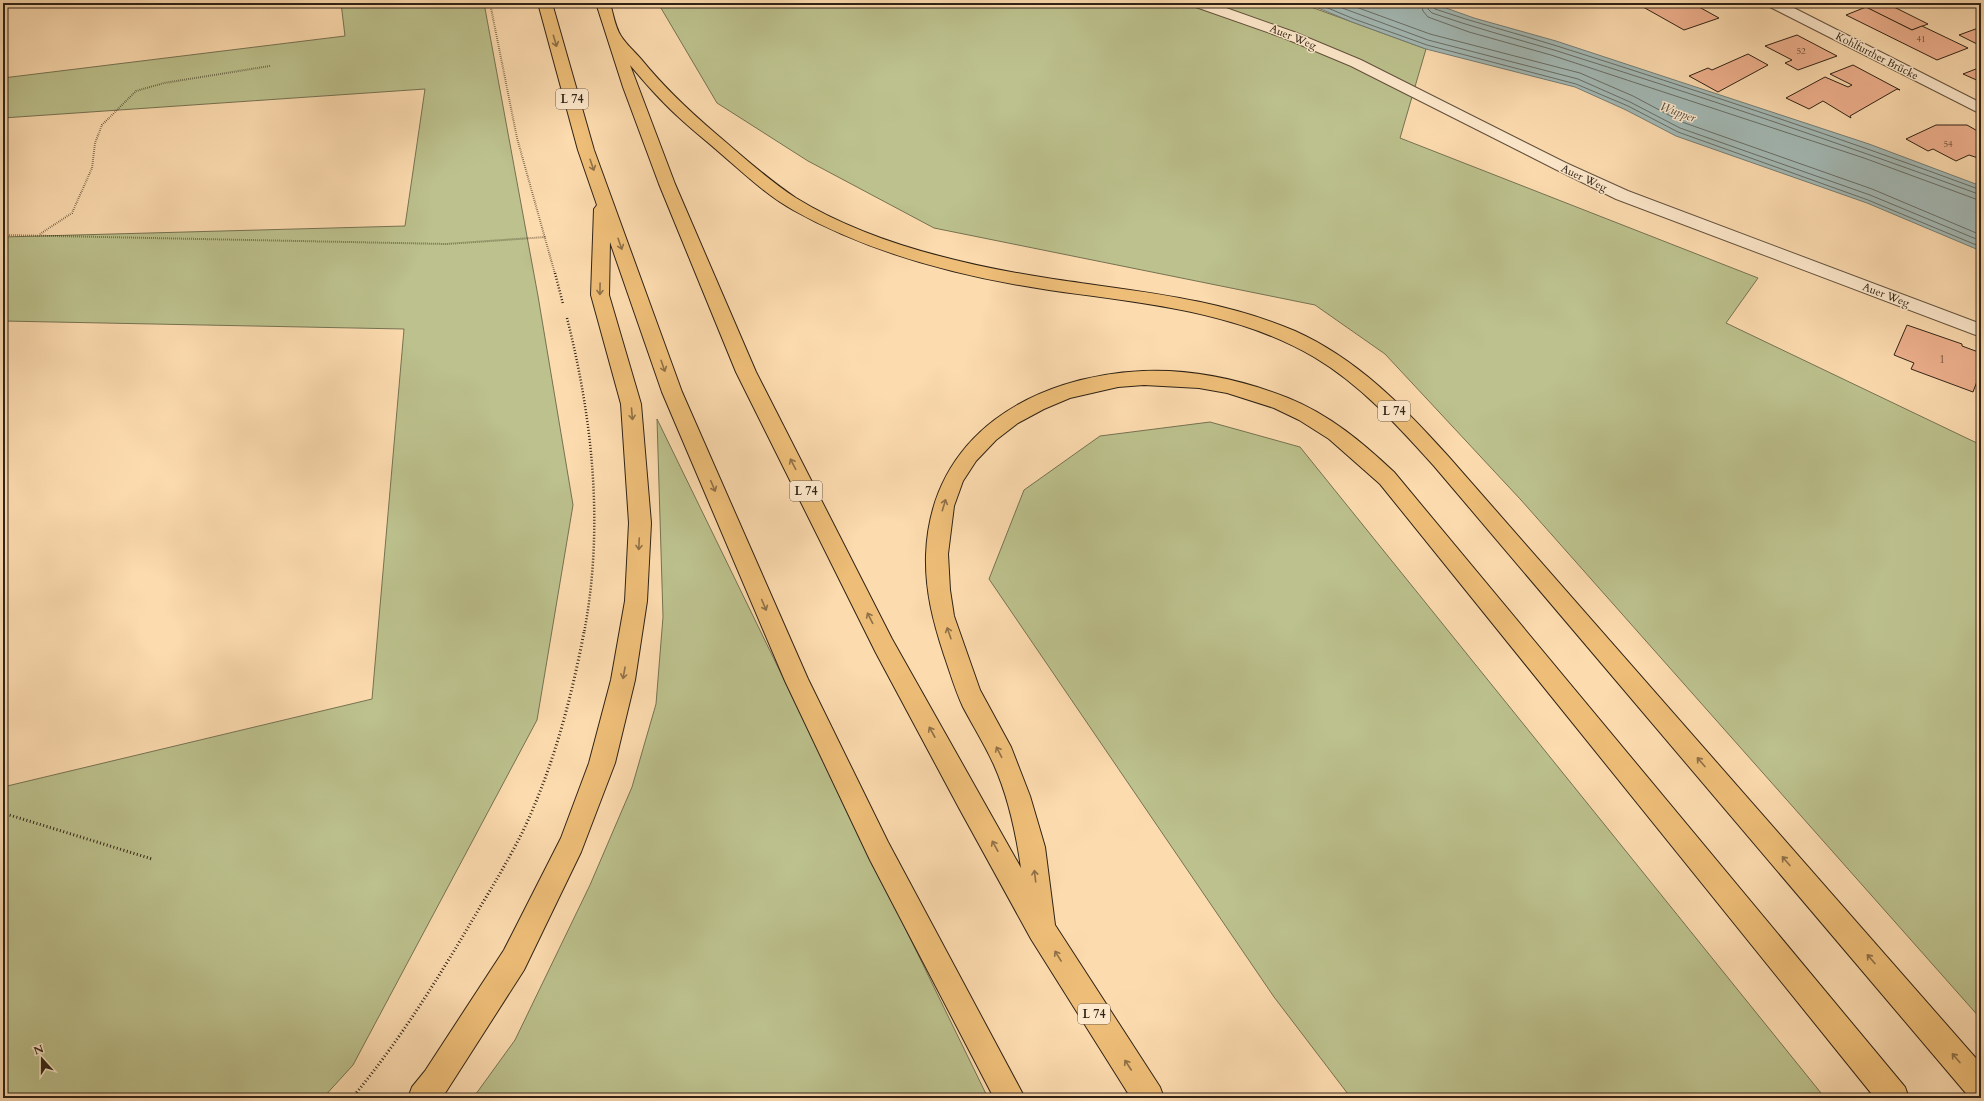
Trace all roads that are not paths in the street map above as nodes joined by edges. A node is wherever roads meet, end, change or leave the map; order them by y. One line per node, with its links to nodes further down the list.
1 (546, 3): 7 (highway, L 74, one-way to 7)
2 (602, 3): 5 (highway, L 74)
3 (1198, 3): 8 (street, Auer Weg)
4 (1773, 3): 6 (street, Kohlfurther Brücke)
5 (612, 34): 9 (highway, L 74, one-way to 5); 10 (highway, L 74, one-way to 5)
6 (1981, 109)
7 (602, 194): 11 (highway, L 74, one-way to 11); 12 (highway, L 74, one-way to 12)
8 (1981, 331)
9 (1042, 929): 13 (highway, L 74, one-way to 9); 14 (highway, L 74, one-way to 14)
10 (1981, 1087)
11 (423, 1098)
12 (1010, 1098)
13 (1149, 1098)
14 (1894, 1098)

